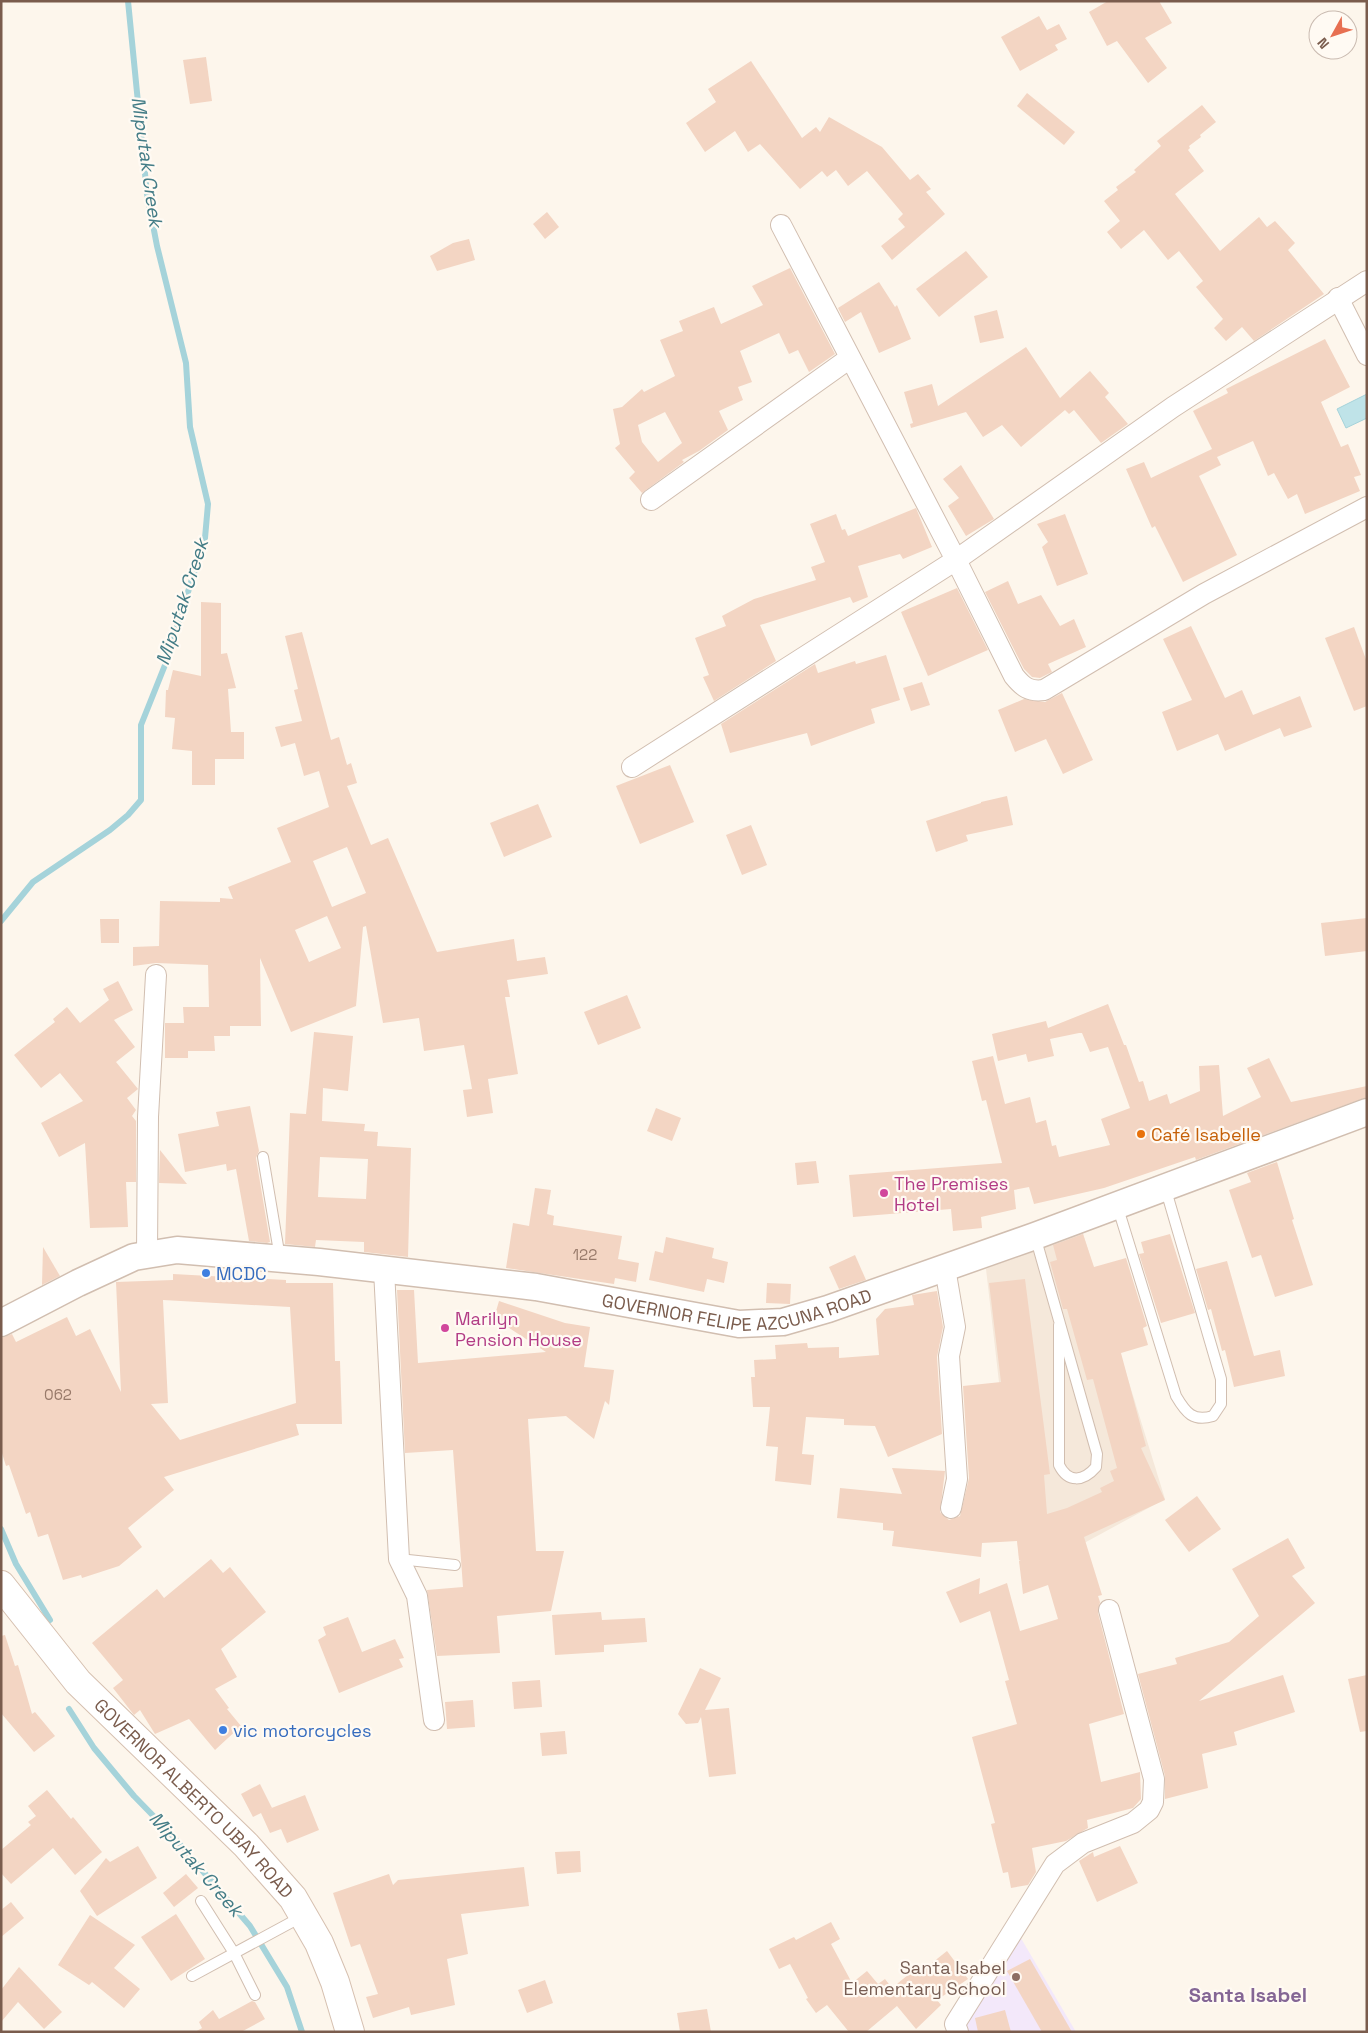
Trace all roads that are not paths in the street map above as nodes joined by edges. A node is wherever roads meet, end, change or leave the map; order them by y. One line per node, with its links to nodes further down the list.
1 (781, 225): 5 (street)
2 (1367, 281): 3 (street)
3 (1338, 298): 4 (street); 8 (street)
4 (1367, 355)
5 (850, 358): 6 (street); 8 (street)
6 (651, 500)
7 (1367, 508): 8 (street)
8 (956, 560): 9 (street)
9 (632, 766)
10 (156, 975): 16 (street)
11 (1367, 1112): 13 (street, GOVERNOR FELIPE AZCUNA ROAD)
12 (263, 1157): 17 (lane)
13 (1164, 1186): 14 (street, GOVERNOR FELIPE AZCUNA ROAD); 14 (lane)
14 (1117, 1204): 15 (street, GOVERNOR FELIPE AZCUNA ROAD)
15 (1034, 1236): 18 (street, GOVERNOR FELIPE AZCUNA ROAD); 21 (lane)
16 (147, 1254): 17 (street, GOVERNOR FELIPE AZCUNA ROAD); 20 (street, GOVERNOR FELIPE AZCUNA ROAD)
17 (280, 1259): 19 (street, GOVERNOR FELIPE AZCUNA ROAD)
18 (945, 1268): 19 (street, GOVERNOR FELIPE AZCUNA ROAD); 22 (street)
19 (384, 1270): 23 (street)
20 (1, 1323)
21 (1059, 1325): 21 (lane)
22 (951, 1508)
23 (399, 1559): 24 (lane); 27 (street)
24 (455, 1565)
25 (1, 1585): 29 (main road, GOVERNOR ALBERTO UBAY ROAD)
26 (1109, 1610): 34 (street)
27 (434, 1720)
28 (201, 1901): 30 (lane)
29 (303, 1916): 30 (lane); 33 (main road, GOVERNOR ALBERTO UBAY ROAD)
30 (234, 1953): 31 (lane); 32 (lane)
31 (192, 1976)
32 (255, 1995)
33 (350, 2032)
34 (958, 2032)

